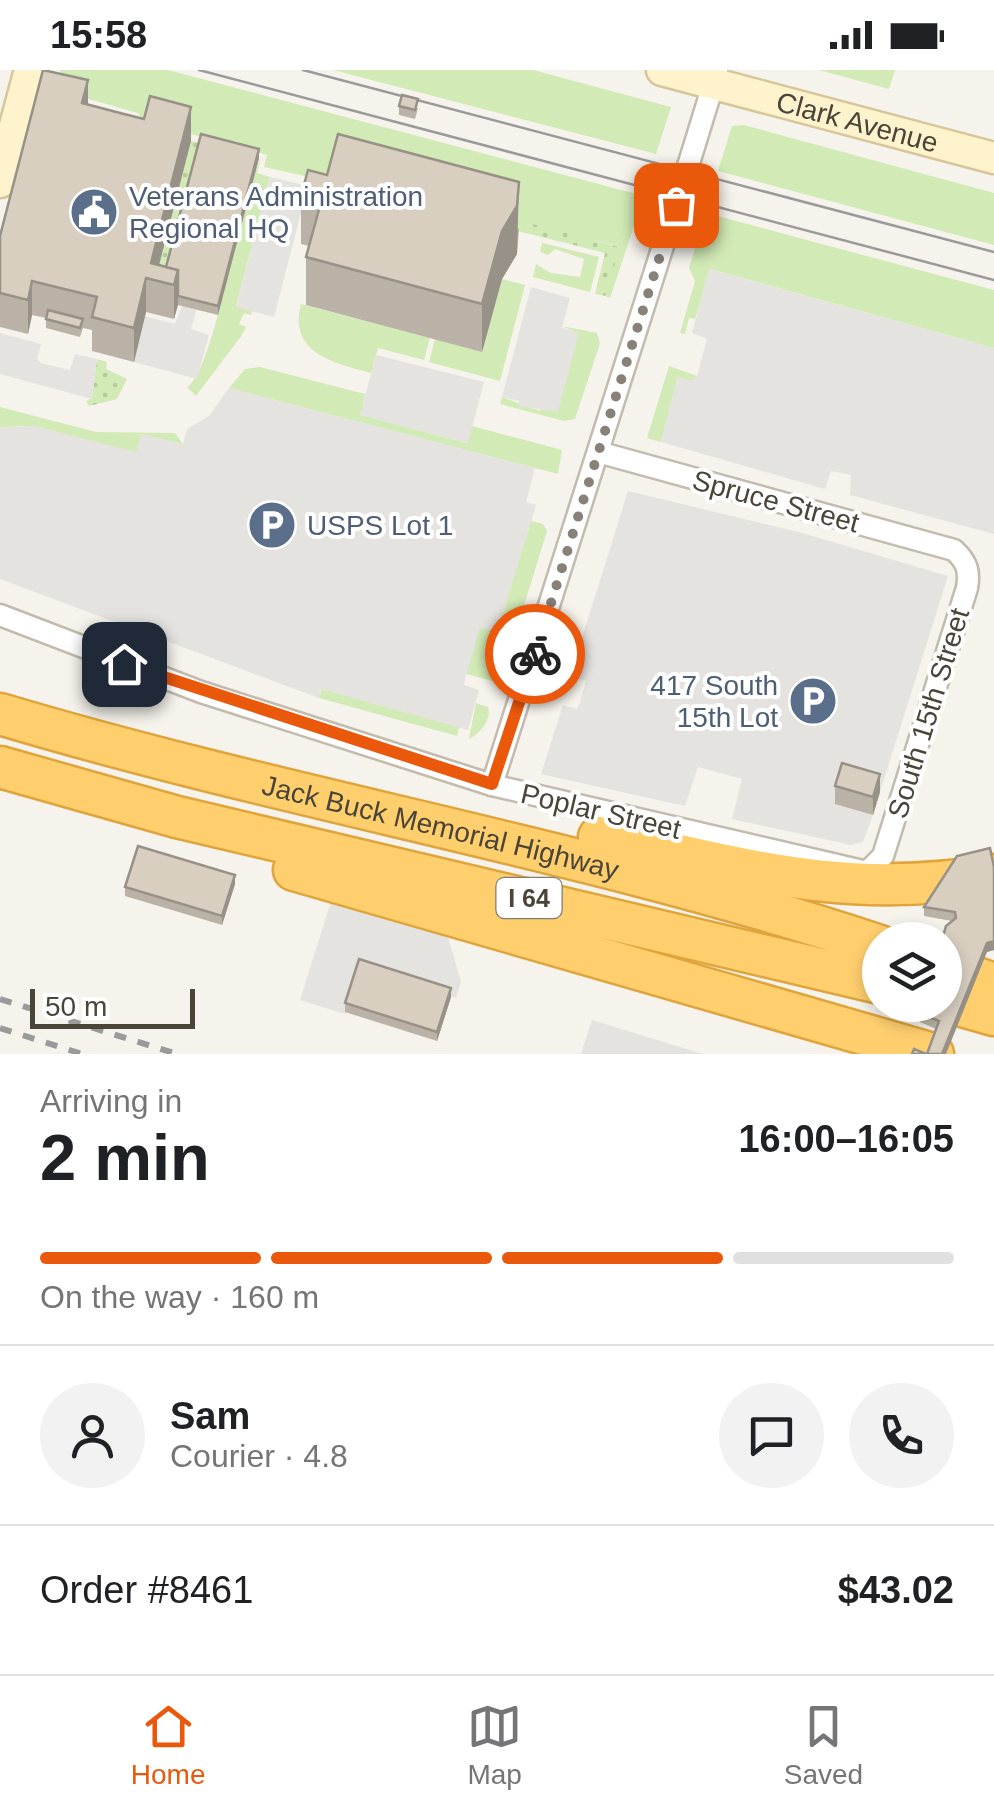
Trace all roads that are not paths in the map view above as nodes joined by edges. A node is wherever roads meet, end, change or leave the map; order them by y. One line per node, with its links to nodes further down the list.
1 (30, 70): 5 (street)
2 (662, 70): 3 (street, Clark Avenue)
3 (715, 77): 4 (street, Clark Avenue); 6 (street, bridge)
4 (994, 158)
5 (0, 182)
6 (598, 452): 7 (street, Spruce Street); 11 (street)
7 (954, 550): 14 (street, South 15th Street)
8 (0, 614): 11 (street, Poplar Street)
9 (0, 714): 12 (highway, Jack Buck Memorial Highway / I 64)
10 (0, 766): 13 (highway, Jack Buck Memorial Highway / I 64)
11 (492, 784): 14 (street, Poplar Street)
12 (386, 811): 15 (highway); 16 (highway, Jack Buck Memorial Highway / I 64)
13 (177, 817): 18 (highway, Jack Buck Memorial Highway / I 64); 22 (highway)
14 (867, 872)
15 (994, 875)
16 (862, 941)
17 (962, 973): 19 (highway)
18 (862, 979)
19 (994, 984)
20 (962, 1006): 21 (highway)
21 (994, 1015)
22 (934, 1054)

